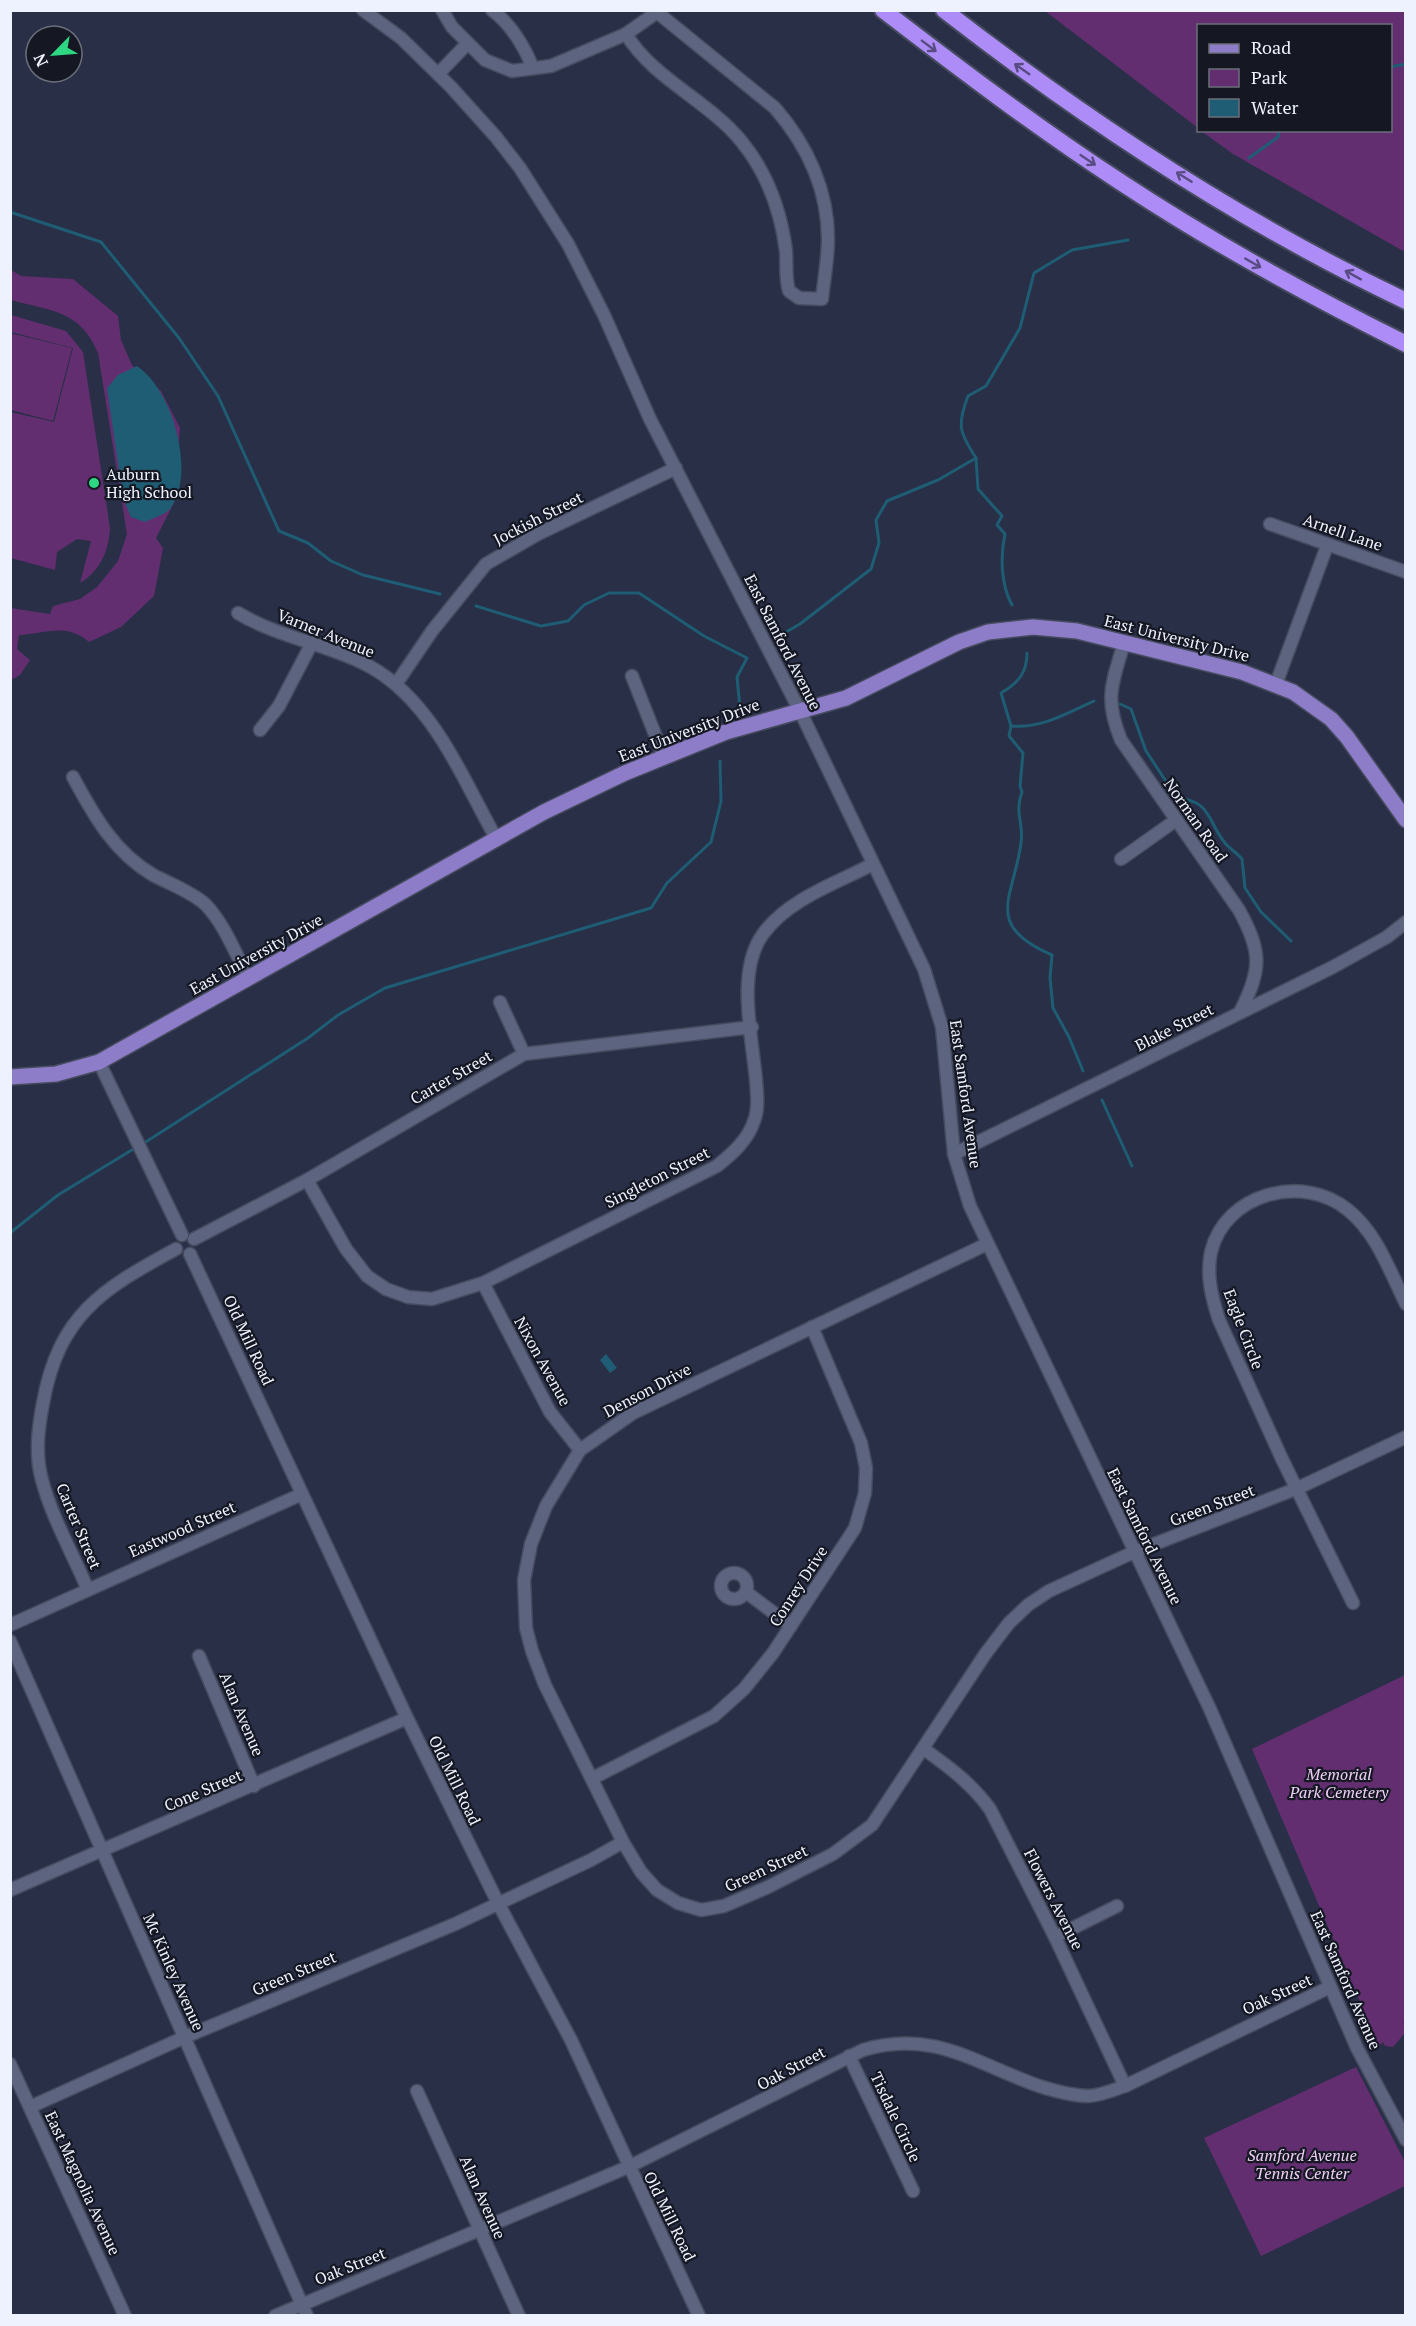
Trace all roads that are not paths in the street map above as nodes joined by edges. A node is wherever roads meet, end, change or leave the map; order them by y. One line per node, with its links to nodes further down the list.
1 (363, 10): 10 (street, East Samford Avenue)
2 (442, 10): 8 (street)
3 (492, 10): 9 (street)
4 (883, 10): 12 (highway, one-way to 12)
5 (944, 10): 11 (highway, one-way to 5)
6 (659, 12): 7 (street); 7 (street)
7 (626, 34): 9 (street)
8 (468, 43): 9 (street); 10 (street)
9 (533, 68)
10 (438, 74): 13 (street, East Samford Avenue)
11 (1406, 301)
12 (1406, 344)
13 (676, 468): 21 (street, Jockish Street); 23 (street, East Samford Avenue)
14 (1270, 524): 15 (street, Arnell Lane)
15 (1327, 546): 16 (street, Arnell Lane); 22 (street)
16 (1406, 572)
17 (238, 613): 18 (street, Varner Avenue)
18 (312, 643): 21 (street, Varner Avenue); 24 (street)
19 (1124, 643): 22 (main road, East University Drive); 23 (main road, East University Drive); 27 (street, Norman Road)
20 (632, 676): 25 (street)
21 (396, 684): 29 (street, Varner Avenue)
22 (1276, 684): 28 (main road, East University Drive)
23 (801, 713): 25 (main road, East University Drive); 31 (street, East Samford Avenue)
24 (260, 730)
25 (664, 757): 29 (main road, East University Drive)
26 (73, 777): 33 (street)
27 (1176, 820): 30 (street); 35 (street, Norman Road)
28 (1406, 820)
29 (496, 838): 33 (main road, East University Drive)
30 (1121, 859)
31 (873, 864): 36 (street, Singleton Street); 40 (street, East Samford Avenue)
32 (1406, 922): 35 (street, Blake Street)
33 (249, 979): 38 (main road, East University Drive)
34 (500, 1002): 37 (street)
35 (1240, 1012): 40 (street, Blake Street)
36 (752, 1028): 37 (street, Carter Street); 47 (street, Singleton Street)
37 (524, 1054): 41 (street, Carter Street)
38 (99, 1062): 39 (main road, East University Drive); 42 (street)
39 (10, 1077)
40 (954, 1154): 44 (street, East Samford Avenue)
41 (307, 1180): 43 (street, Carter Street); 47 (street, Singleton Street)
42 (182, 1235): 43 (street); 45 (street)
43 (194, 1239): 46 (street)
44 (987, 1244): 49 (street, Denson Drive); 54 (street, East Samford Avenue)
45 (176, 1249): 46 (street); 55 (street, Carter Street)
46 (190, 1254): 53 (street, Old Mill Road)
47 (483, 1283): 51 (street, Nixon Avenue)
48 (1406, 1304): 52 (street, Eagle Circle)
49 (812, 1327): 51 (street, Denson Drive); 59 (street, Conrey Drive)
50 (1406, 1437): 52 (street, Green Street)
51 (580, 1450): 64 (street, Denson Drive)
52 (1298, 1488): 54 (street, Green Street); 57 (street, Eagle Circle)
53 (302, 1494): 55 (street, Eastwood Street); 62 (street, Old Mill Road)
54 (1134, 1552): 63 (street, Green Street); 72 (street, East Samford Avenue)
55 (88, 1590): 58 (street, Eastwood Street)
56 (746, 1592): 59 (street)
57 (1353, 1603)
58 (10, 1625)
59 (790, 1626): 64 (street, Conrey Drive)
60 (10, 1641): 67 (street, Mc Kinley Avenue)
61 (199, 1656): 65 (street, Alan Avenue)
62 (407, 1718): 65 (street, Cone Street); 69 (street, Old Mill Road)
63 (924, 1749): 66 (street, Green Street); 71 (street, Flowers Avenue)
64 (593, 1778): 66 (street, Denson Drive)
65 (254, 1786): 67 (street, Cone Street)
66 (623, 1842): 69 (street, Green Street)
67 (103, 1851): 68 (street, Cone Street); 73 (street, Mc Kinley Avenue)
68 (10, 1890)
69 (498, 1903): 73 (street, Green Street); 80 (street, Old Mill Road)
70 (1117, 1906): 71 (street)
71 (1055, 1937): 76 (street, Flowers Avenue)
72 (1330, 1988): 76 (street, Oak Street); 79 (street, East Samford Avenue)
73 (185, 2037): 78 (street, Green Street); 83 (street, Mc Kinley Avenue)
74 (849, 2056): 76 (street, Oak Street); 80 (street, Oak Street); 81 (street, Tisdale Circle)
75 (10, 2064): 78 (street, East Magnolia Avenue)
76 (1125, 2086)
77 (417, 2091): 82 (street, Alan Avenue)
78 (30, 2107): 84 (street, East Magnolia Avenue)
79 (1406, 2140)
80 (628, 2167): 82 (street, Oak Street); 87 (street, Old Mill Road)
81 (913, 2192)
82 (481, 2231): 83 (street, Oak Street); 86 (street, Alan Avenue)
83 (304, 2310): 85 (street, Oak Street)
84 (125, 2316)
85 (275, 2316)
86 (519, 2316)
87 (699, 2316)

